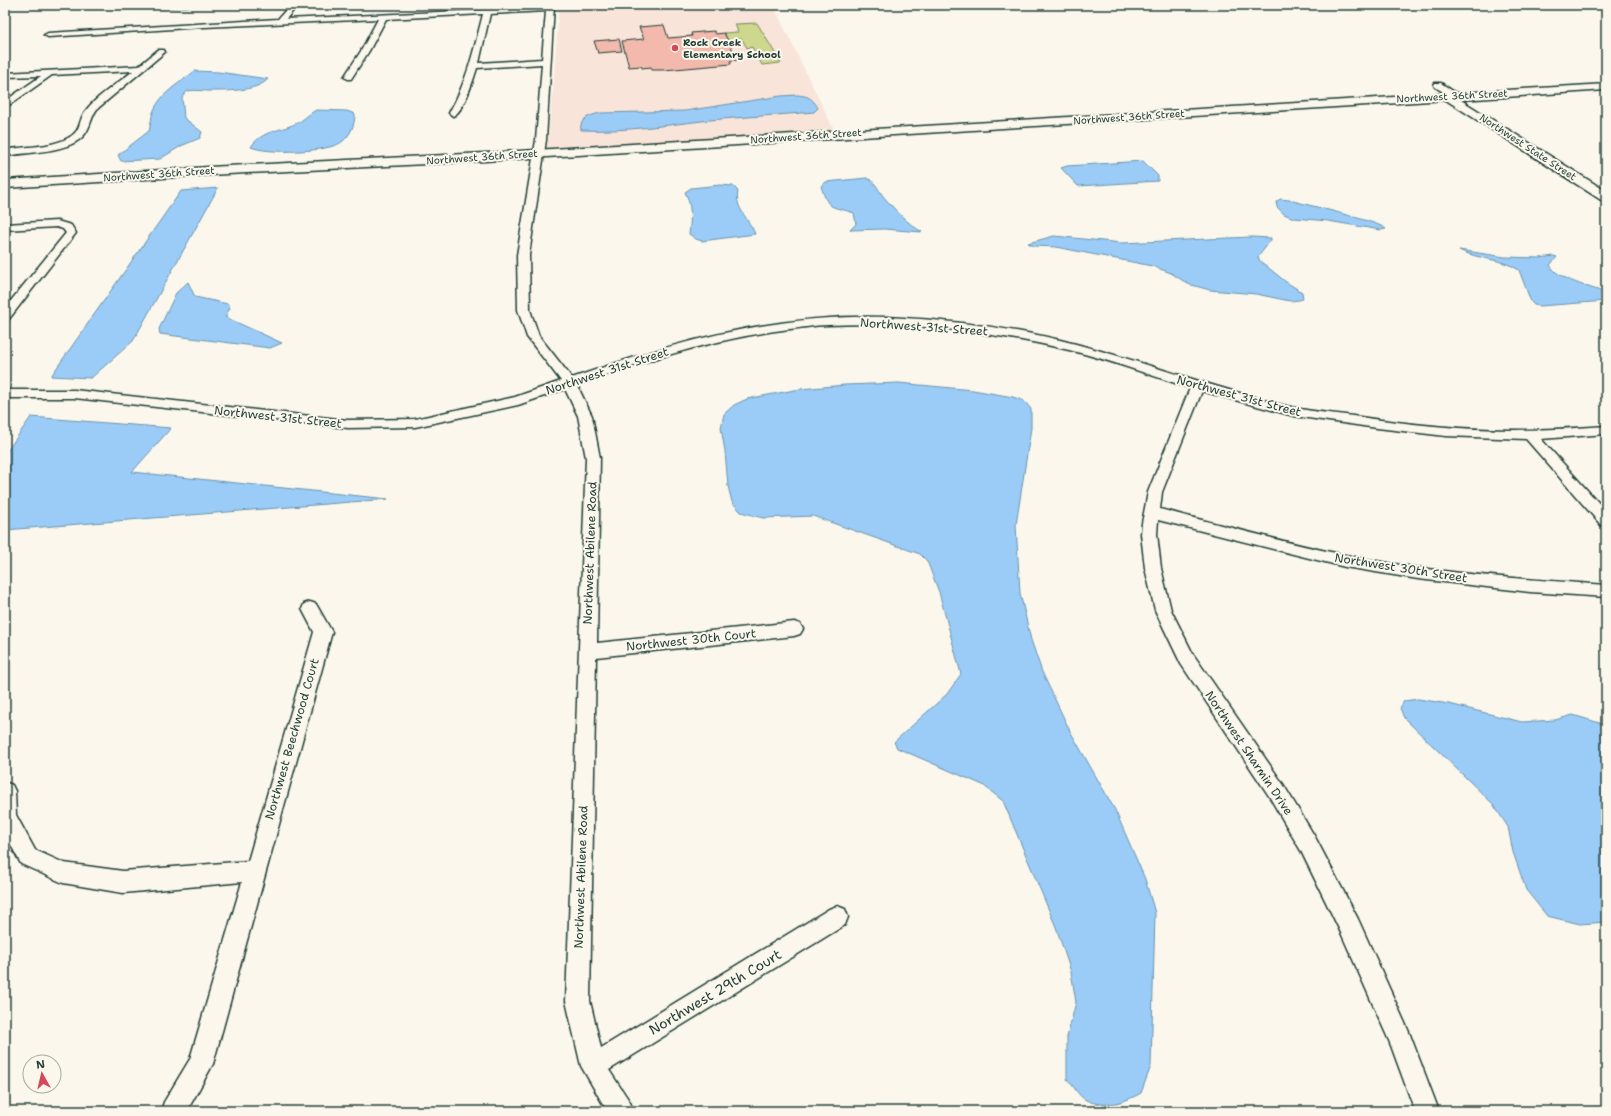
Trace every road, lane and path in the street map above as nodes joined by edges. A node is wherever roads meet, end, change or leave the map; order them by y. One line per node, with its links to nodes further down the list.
1 (294, 5): 5 (street)
2 (550, 7): 3 (street); 8 (street, Northwest Abilene Road)
3 (487, 12): 4 (street); 9 (street)
4 (383, 17): 5 (street); 13 (street)
5 (280, 22): 6 (street)
6 (48, 35)
7 (161, 52): 10 (street)
8 (546, 61): 9 (street); 20 (street, Northwest Abilene Road)
9 (474, 66): 18 (street)
10 (141, 68): 11 (street); 19 (street)
11 (51, 72): 12 (street); 17 (street)
12 (5, 75)
13 (348, 77)
14 (1438, 85): 16 (street)
15 (1606, 88): 16 (main road, Northwest 36th Street)
16 (1456, 96): 20 (main road, Northwest 36th Street); 22 (main road, Northwest State Street); 23 (main road, Northwest State Street)
17 (5, 105)
18 (453, 113)
19 (5, 152)
20 (539, 153): 21 (main road, Northwest 36th Street); 26 (street, Northwest Abilene Road)
21 (5, 184)
22 (1606, 185)
23 (1606, 197)
24 (5, 227): 25 (street)
25 (5, 316)
26 (568, 383): 27 (street, Northwest 31st Street); 28 (street, Northwest 31st Street); 36 (street, Northwest Abilene Road)
27 (1197, 386): 30 (street, Northwest 31st Street); 31 (street, Northwest Sharmin Drive)
28 (5, 394)
29 (1606, 430): 30 (street, Northwest 31st Street)
30 (1529, 434): 32 (street)
31 (1152, 513): 33 (street, Northwest 30th Street); 43 (street, Northwest Sharmin Drive)
32 (1606, 520)
33 (1606, 591)
34 (310, 609): 38 (street, Northwest Beechwood Court)
35 (794, 629): 36 (street, Northwest 30th Court)
36 (587, 651): 40 (street, Northwest Abilene Road)
37 (5, 791): 38 (street)
38 (254, 871): 41 (street, Northwest Beechwood Court)
39 (837, 917): 40 (street, Northwest 29th Court)
40 (593, 1066): 42 (street, Northwest Abilene Road)
41 (173, 1111)
42 (621, 1111)
43 (1427, 1111)

